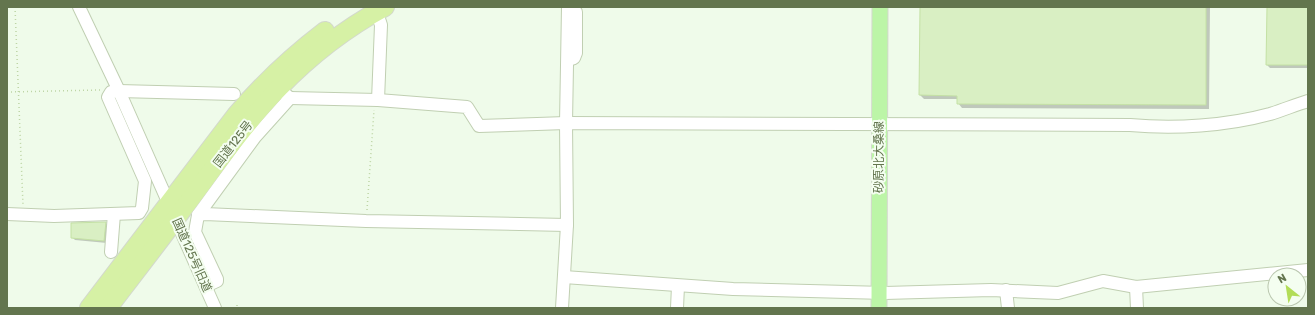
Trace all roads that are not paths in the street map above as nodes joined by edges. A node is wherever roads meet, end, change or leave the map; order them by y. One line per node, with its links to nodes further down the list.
1 (78, 7): 7 (street, 国道125号旧道)
2 (568, 7): 6 (street)
3 (576, 7): 6 (street)
4 (880, 7): 13 (main road, 砂原北大桑線)
5 (373, 9): 8 (highway, 国道125号); 10 (street); 14 (highway, 国道125号)
6 (568, 60): 12 (street)
7 (115, 92): 9 (street); 14 (street, 国道125号旧道); 16 (street)
8 (284, 93): 10 (street); 17 (street); 18 (highway, 国道125号)
9 (234, 94)
10 (376, 100): 12 (street)
11 (1308, 101): 13 (street)
12 (566, 123): 13 (street); 19 (street)
13 (879, 124): 27 (main road, 砂原北大桑線)
14 (169, 202): 18 (street, 国道125号旧道); 28 (highway, 国道125号)
15 (7, 214): 16 (street)
16 (114, 214): 20 (street)
17 (198, 215): 19 (street); 23 (street)
18 (176, 219): 23 (street, 国道125号旧道); 29 (highway, 国道125号)
19 (567, 225): 22 (street)
20 (111, 252)
21 (1308, 270): 25 (street)
22 (564, 277): 24 (street); 31 (street)
23 (206, 286): 30 (street, 国道125号旧道)
24 (678, 286): 27 (street); 32 (street)
25 (1136, 287): 26 (street); 35 (street)
26 (1006, 290): 27 (street); 34 (street)
27 (879, 293): 33 (main road, 砂原北大桑線)
28 (89, 308)
29 (108, 308)
30 (215, 308)
31 (562, 308)
32 (677, 308)
33 (879, 308)
34 (1008, 308)
35 (1137, 308)

